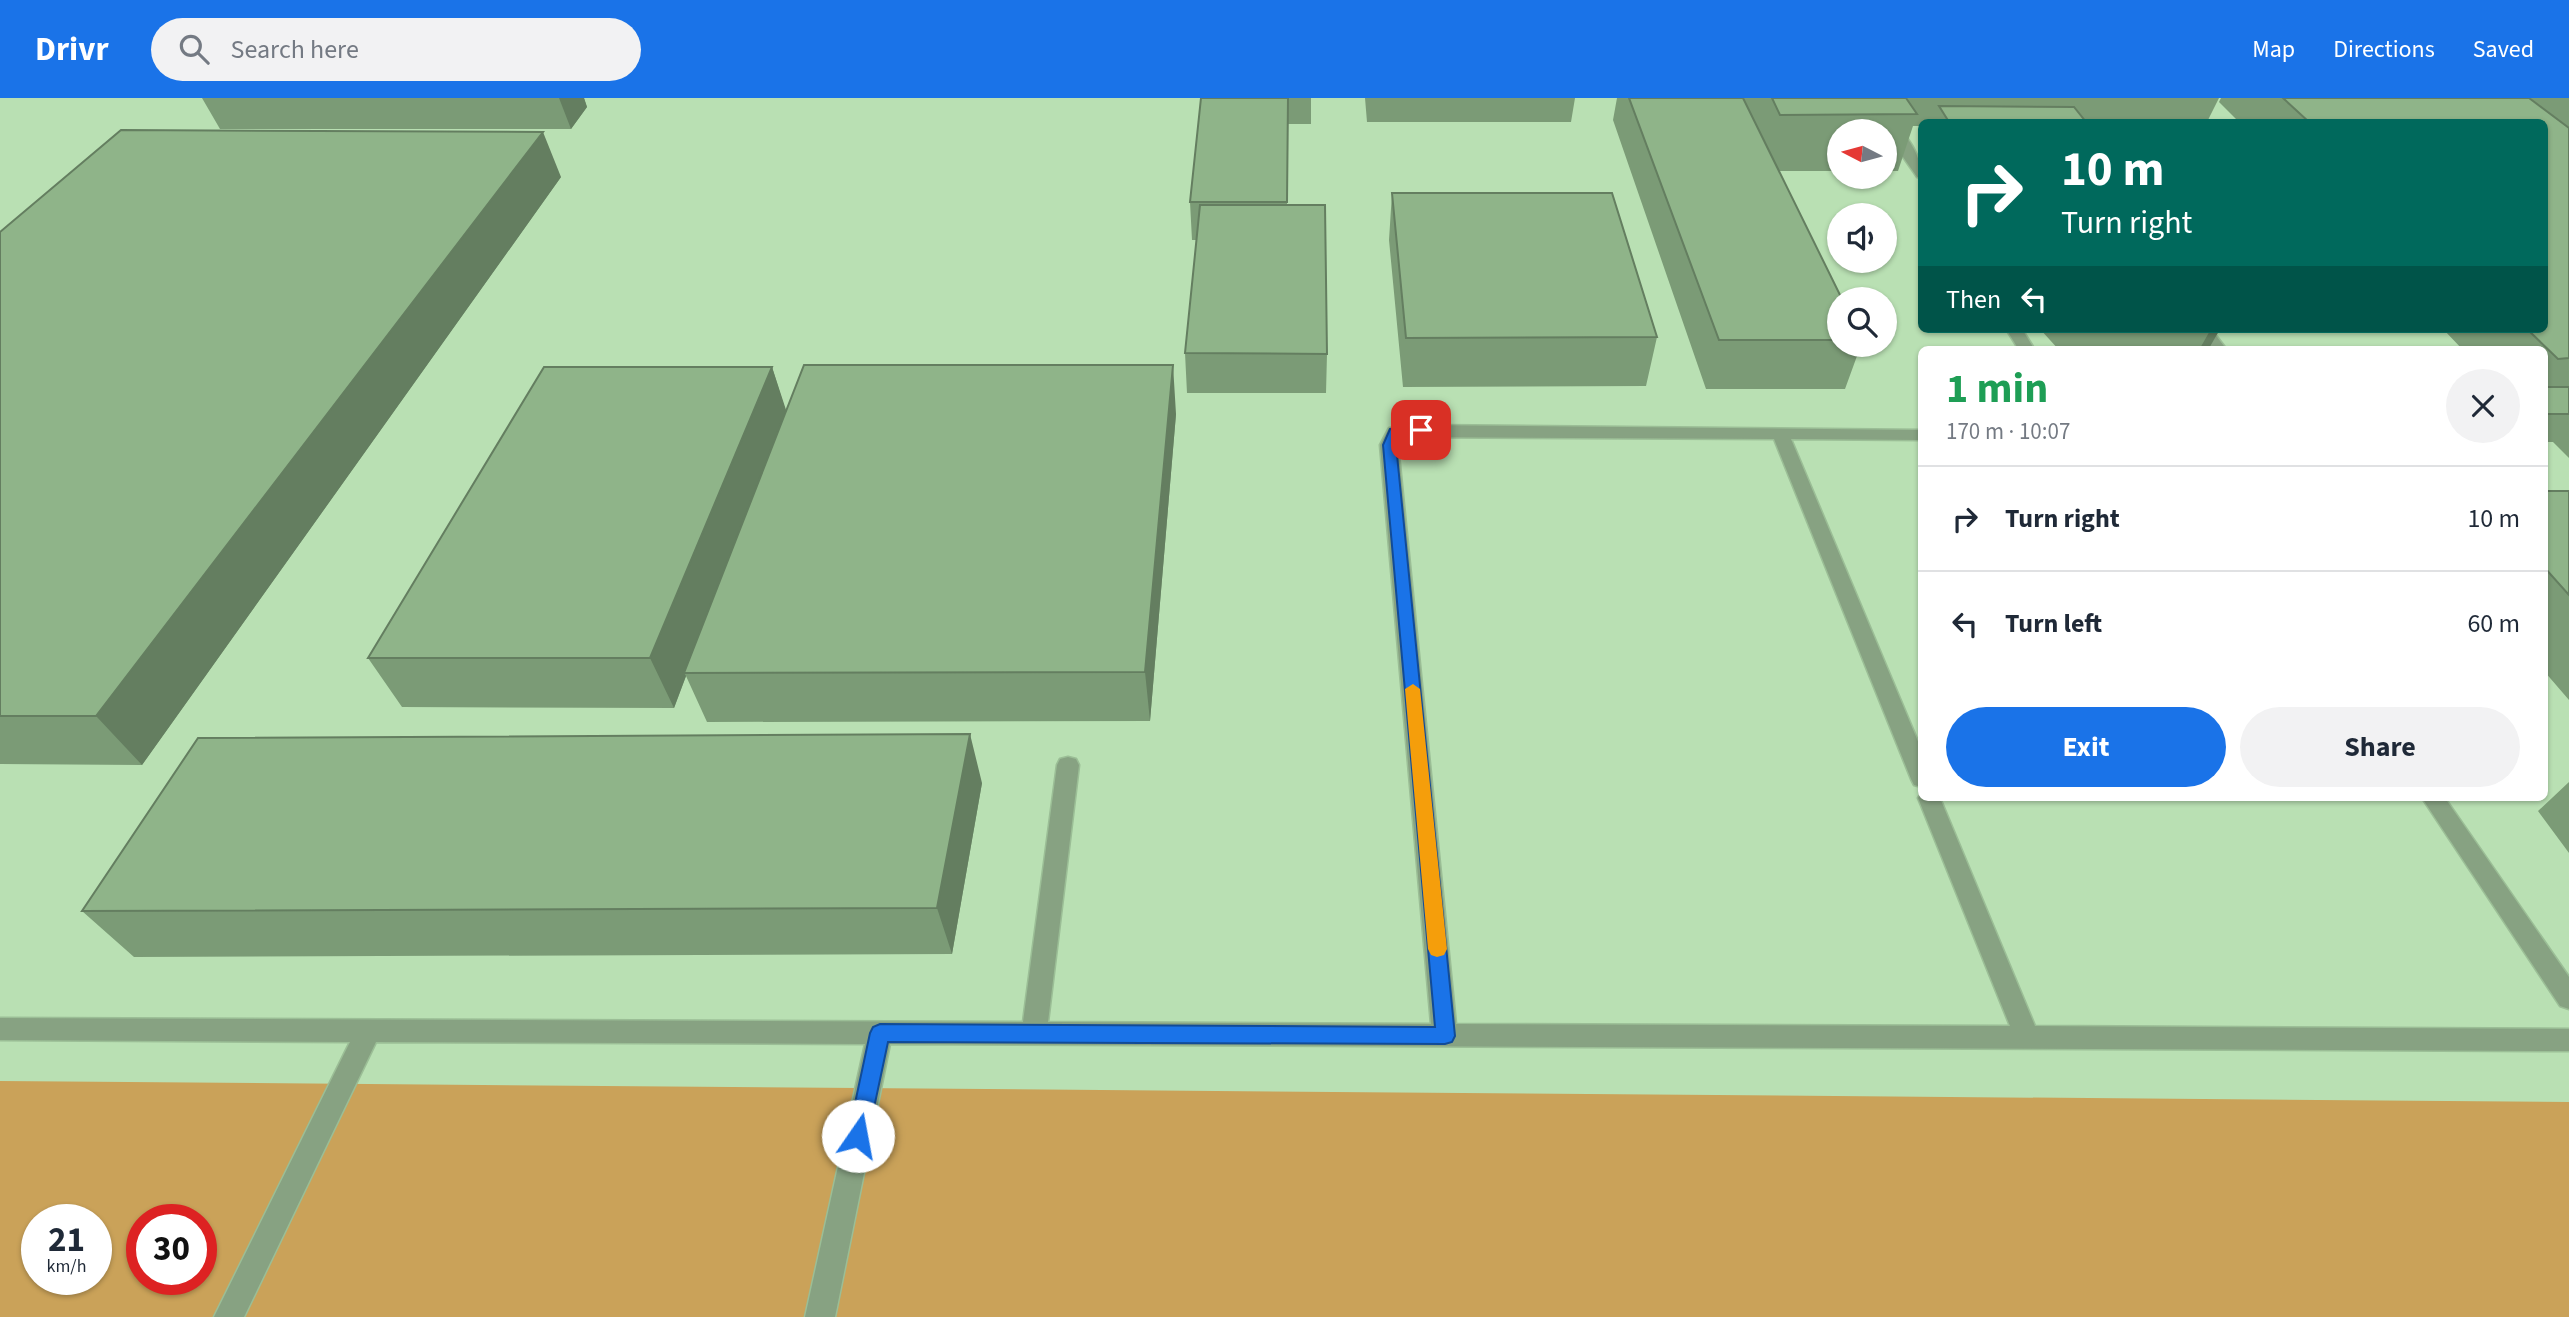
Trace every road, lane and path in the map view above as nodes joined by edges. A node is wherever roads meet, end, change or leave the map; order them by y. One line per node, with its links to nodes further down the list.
1 (1897, 136): 2 (street)
2 (1902, 142): 3 (street); 4 (street)
3 (1918, 142)
4 (1918, 168)
5 (1781, 435): 6 (street); 8 (street); 16 (street)
6 (1918, 435)
7 (1068, 765): 15 (street)
8 (1918, 769)
9 (1930, 801): 17 (street)
10 (2435, 801): 11 (street)
11 (2569, 998)
12 (0, 1029): 13 (street)
13 (369, 1030): 14 (street); 19 (street)
14 (880, 1033): 15 (street); 20 (street)
15 (1034, 1034): 16 (street)
16 (1445, 1036): 17 (street)
17 (2027, 1038): 18 (street)
18 (2569, 1040)
19 (229, 1317)
20 (820, 1317)

